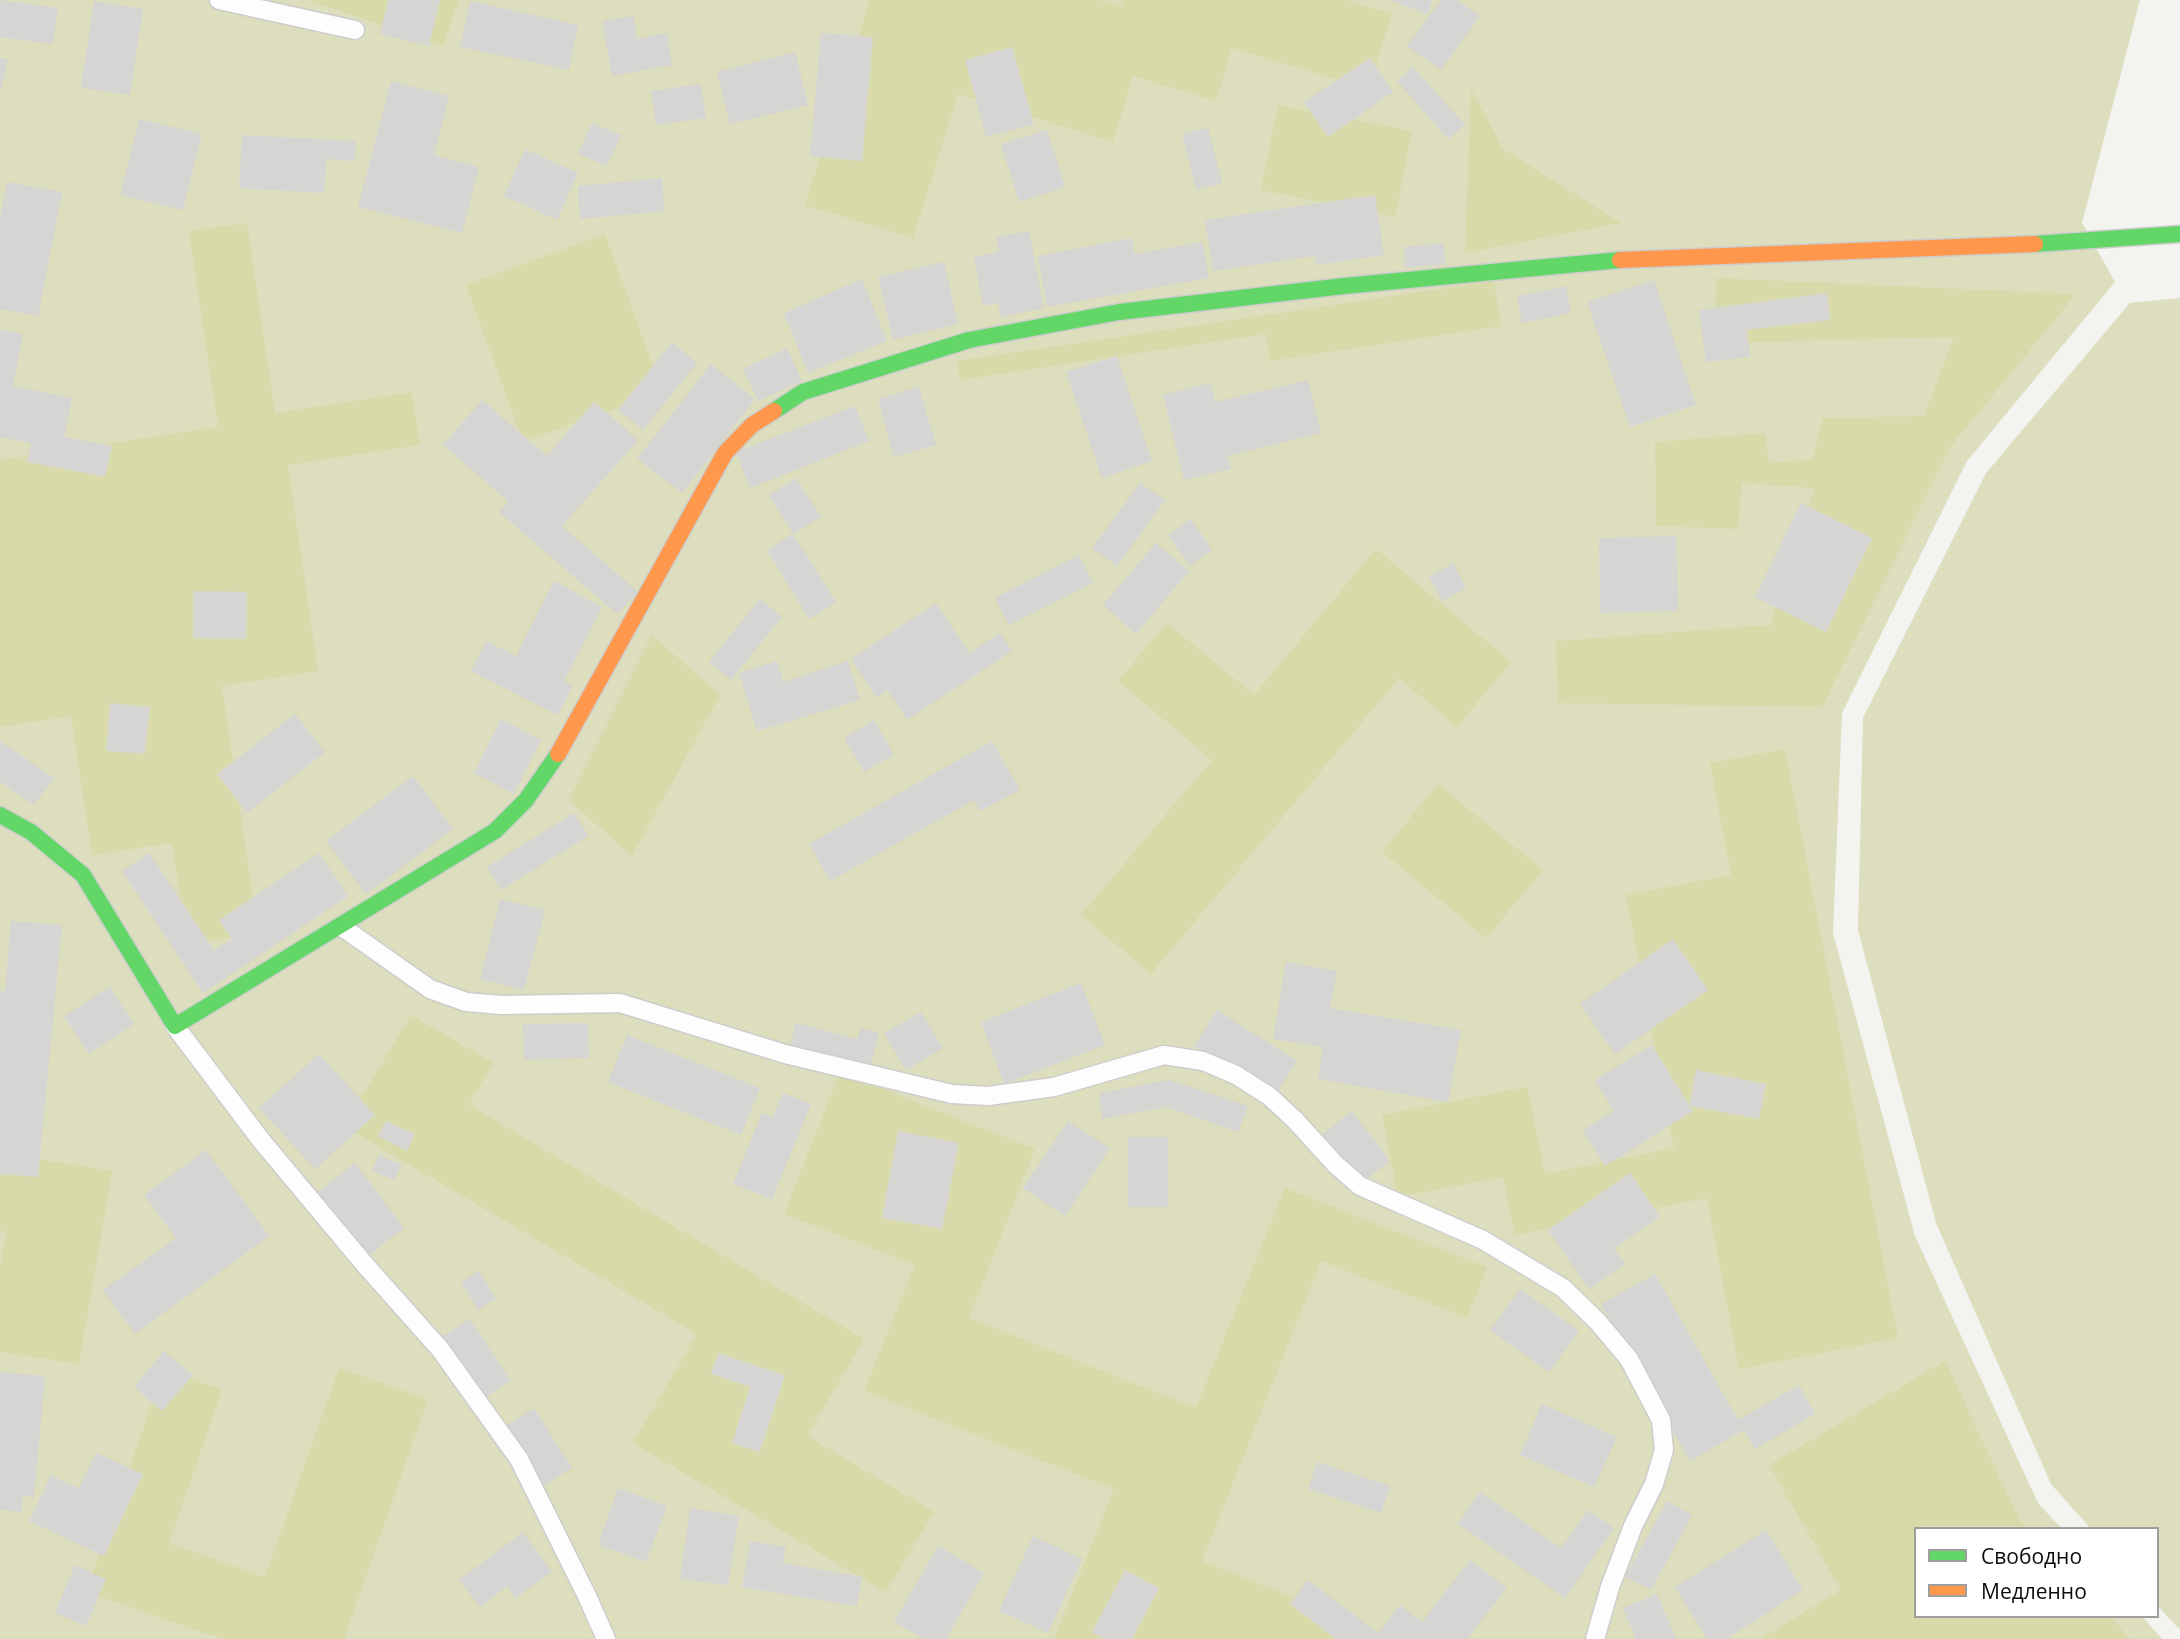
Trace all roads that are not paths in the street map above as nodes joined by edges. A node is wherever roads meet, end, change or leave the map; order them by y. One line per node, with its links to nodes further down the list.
1 (219, 0): 2 (lane)
2 (355, 30)
3 (2180, 234): 5 (street)
4 (0, 815): 6 (street)
5 (342, 927): 6 (street); 8 (lane)
6 (175, 1026): 7 (lane)
7 (606, 1639)
8 (1595, 1639)

